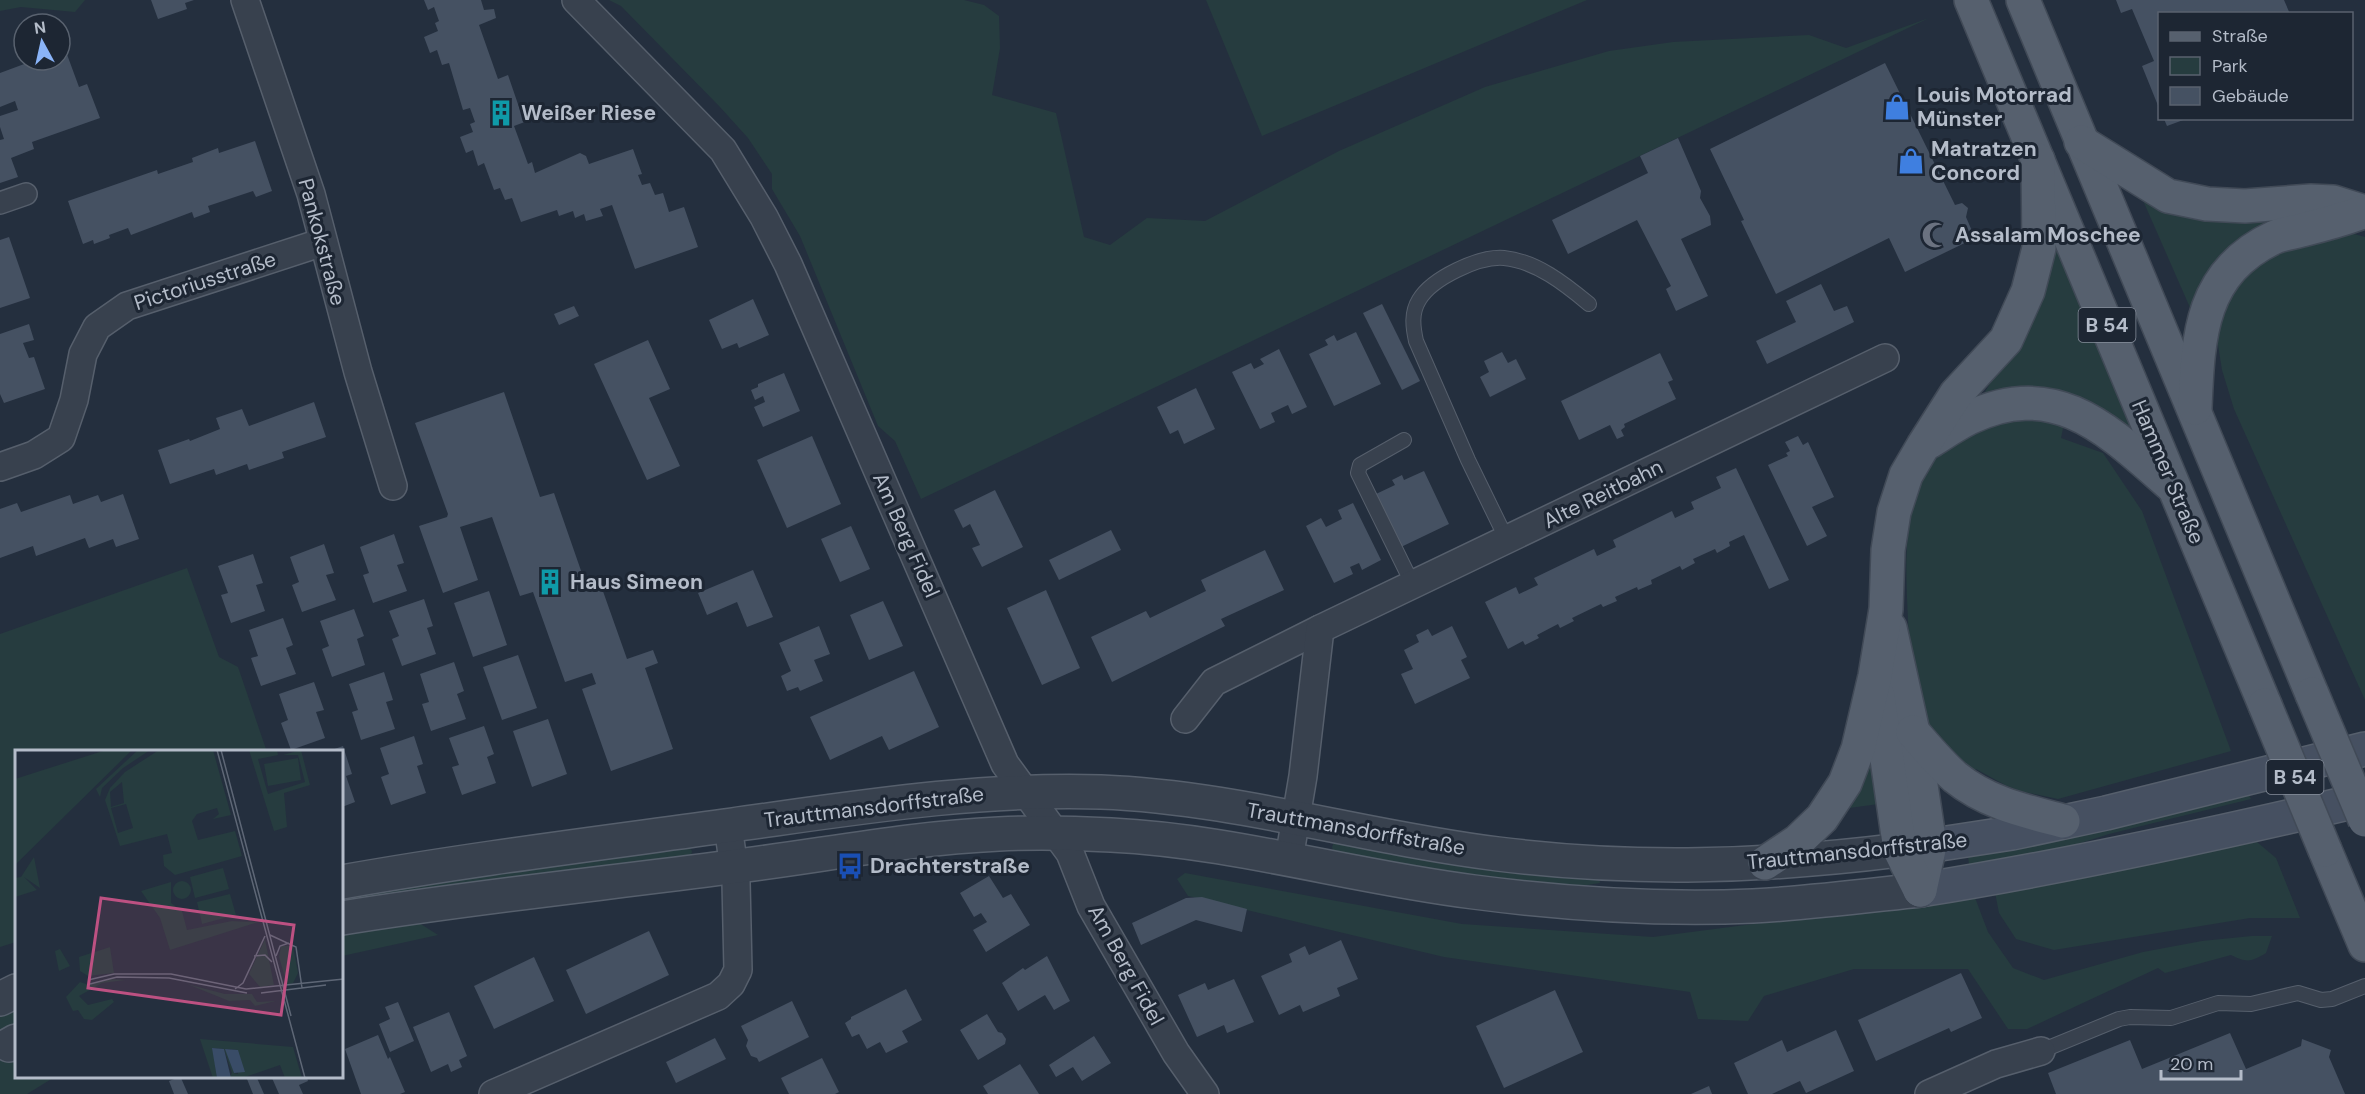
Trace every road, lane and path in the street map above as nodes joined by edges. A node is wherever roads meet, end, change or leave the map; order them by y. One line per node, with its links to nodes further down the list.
1 (245, 0): 10 (street, Pankokstraße)
2 (576, 0): 27 (street, Am Berg Fidel)
3 (1971, 0): 6 (main road, Hammer Straße / B 54)
4 (2023, 0): 5 (main road, B 54)
5 (2081, 142): 9 (main road); 13 (main road, B 54)
6 (2038, 160): 15 (main road); 18 (main road, Hammer Straße / B 54)
7 (26, 194): 8 (street)
8 (0, 203)
9 (2364, 212): 13 (main road)
10 (323, 242): 16 (street, Pictoriusstraße); 17 (street, Pankokstraße)
11 (1589, 304): 19 (lane)
12 (1885, 358): 19 (street, Alte Reitbahn)
13 (2195, 416): 30 (main road, B 54, bridge)
14 (1404, 440): 20 (lane)
15 (1923, 446): 18 (main road); 21 (main road)
16 (0, 467)
17 (393, 486)
18 (2175, 489): 41 (main road, Hammer Straße / B 54, bridge)
19 (1507, 540): 20 (street, Alte Reitbahn)
20 (1413, 585): 22 (street, Alte Reitbahn)
21 (1886, 609): 23 (main road); 25 (main road)
22 (1320, 629): 24 (street, Alte Reitbahn); 29 (street)
23 (1875, 676): 34 (main road); 36 (main road)
24 (1185, 719)
25 (1913, 732): 31 (main road); 34 (main road)
26 (2365, 749): 31 (main road, Trauttmansdorffstraße)
27 (1025, 791): 29 (street, Trauttmansdorffstraße); 32 (street, Trauttmansdorffstraße); 33 (street, Am Berg Fidel)
28 (2365, 799): 39 (main road, Trauttmansdorffstraße)
29 (1296, 819): 35 (street); 36 (street, Trauttmansdorffstraße)
30 (2365, 820)
31 (2063, 821): 34 (main road, Trauttmansdorffstraße)
32 (728, 826): 37 (street); 38 (street, Trauttmansdorffstraße)
33 (1055, 833): 35 (street, Trauttmansdorffstraße); 37 (street, Trauttmansdorffstraße); 48 (street, Am Berg Fidel)
34 (1915, 848): 36 (street, Trauttmansdorffstraße); 39 (main road)
35 (1289, 859): 39 (street, Trauttmansdorffstraße)
36 (1765, 863)
37 (734, 867): 40 (street, Trauttmansdorffstraße); 46 (street)
38 (344, 882)
39 (1920, 890)
40 (344, 918)
41 (2365, 945)
42 (2365, 986): 45 (lane)
43 (15, 992): 44 (street)
44 (0, 999)
45 (2041, 1051): 49 (street)
46 (554, 1083): 47 (street)
47 (493, 1094)
48 (1205, 1094)
49 (1929, 1094)

